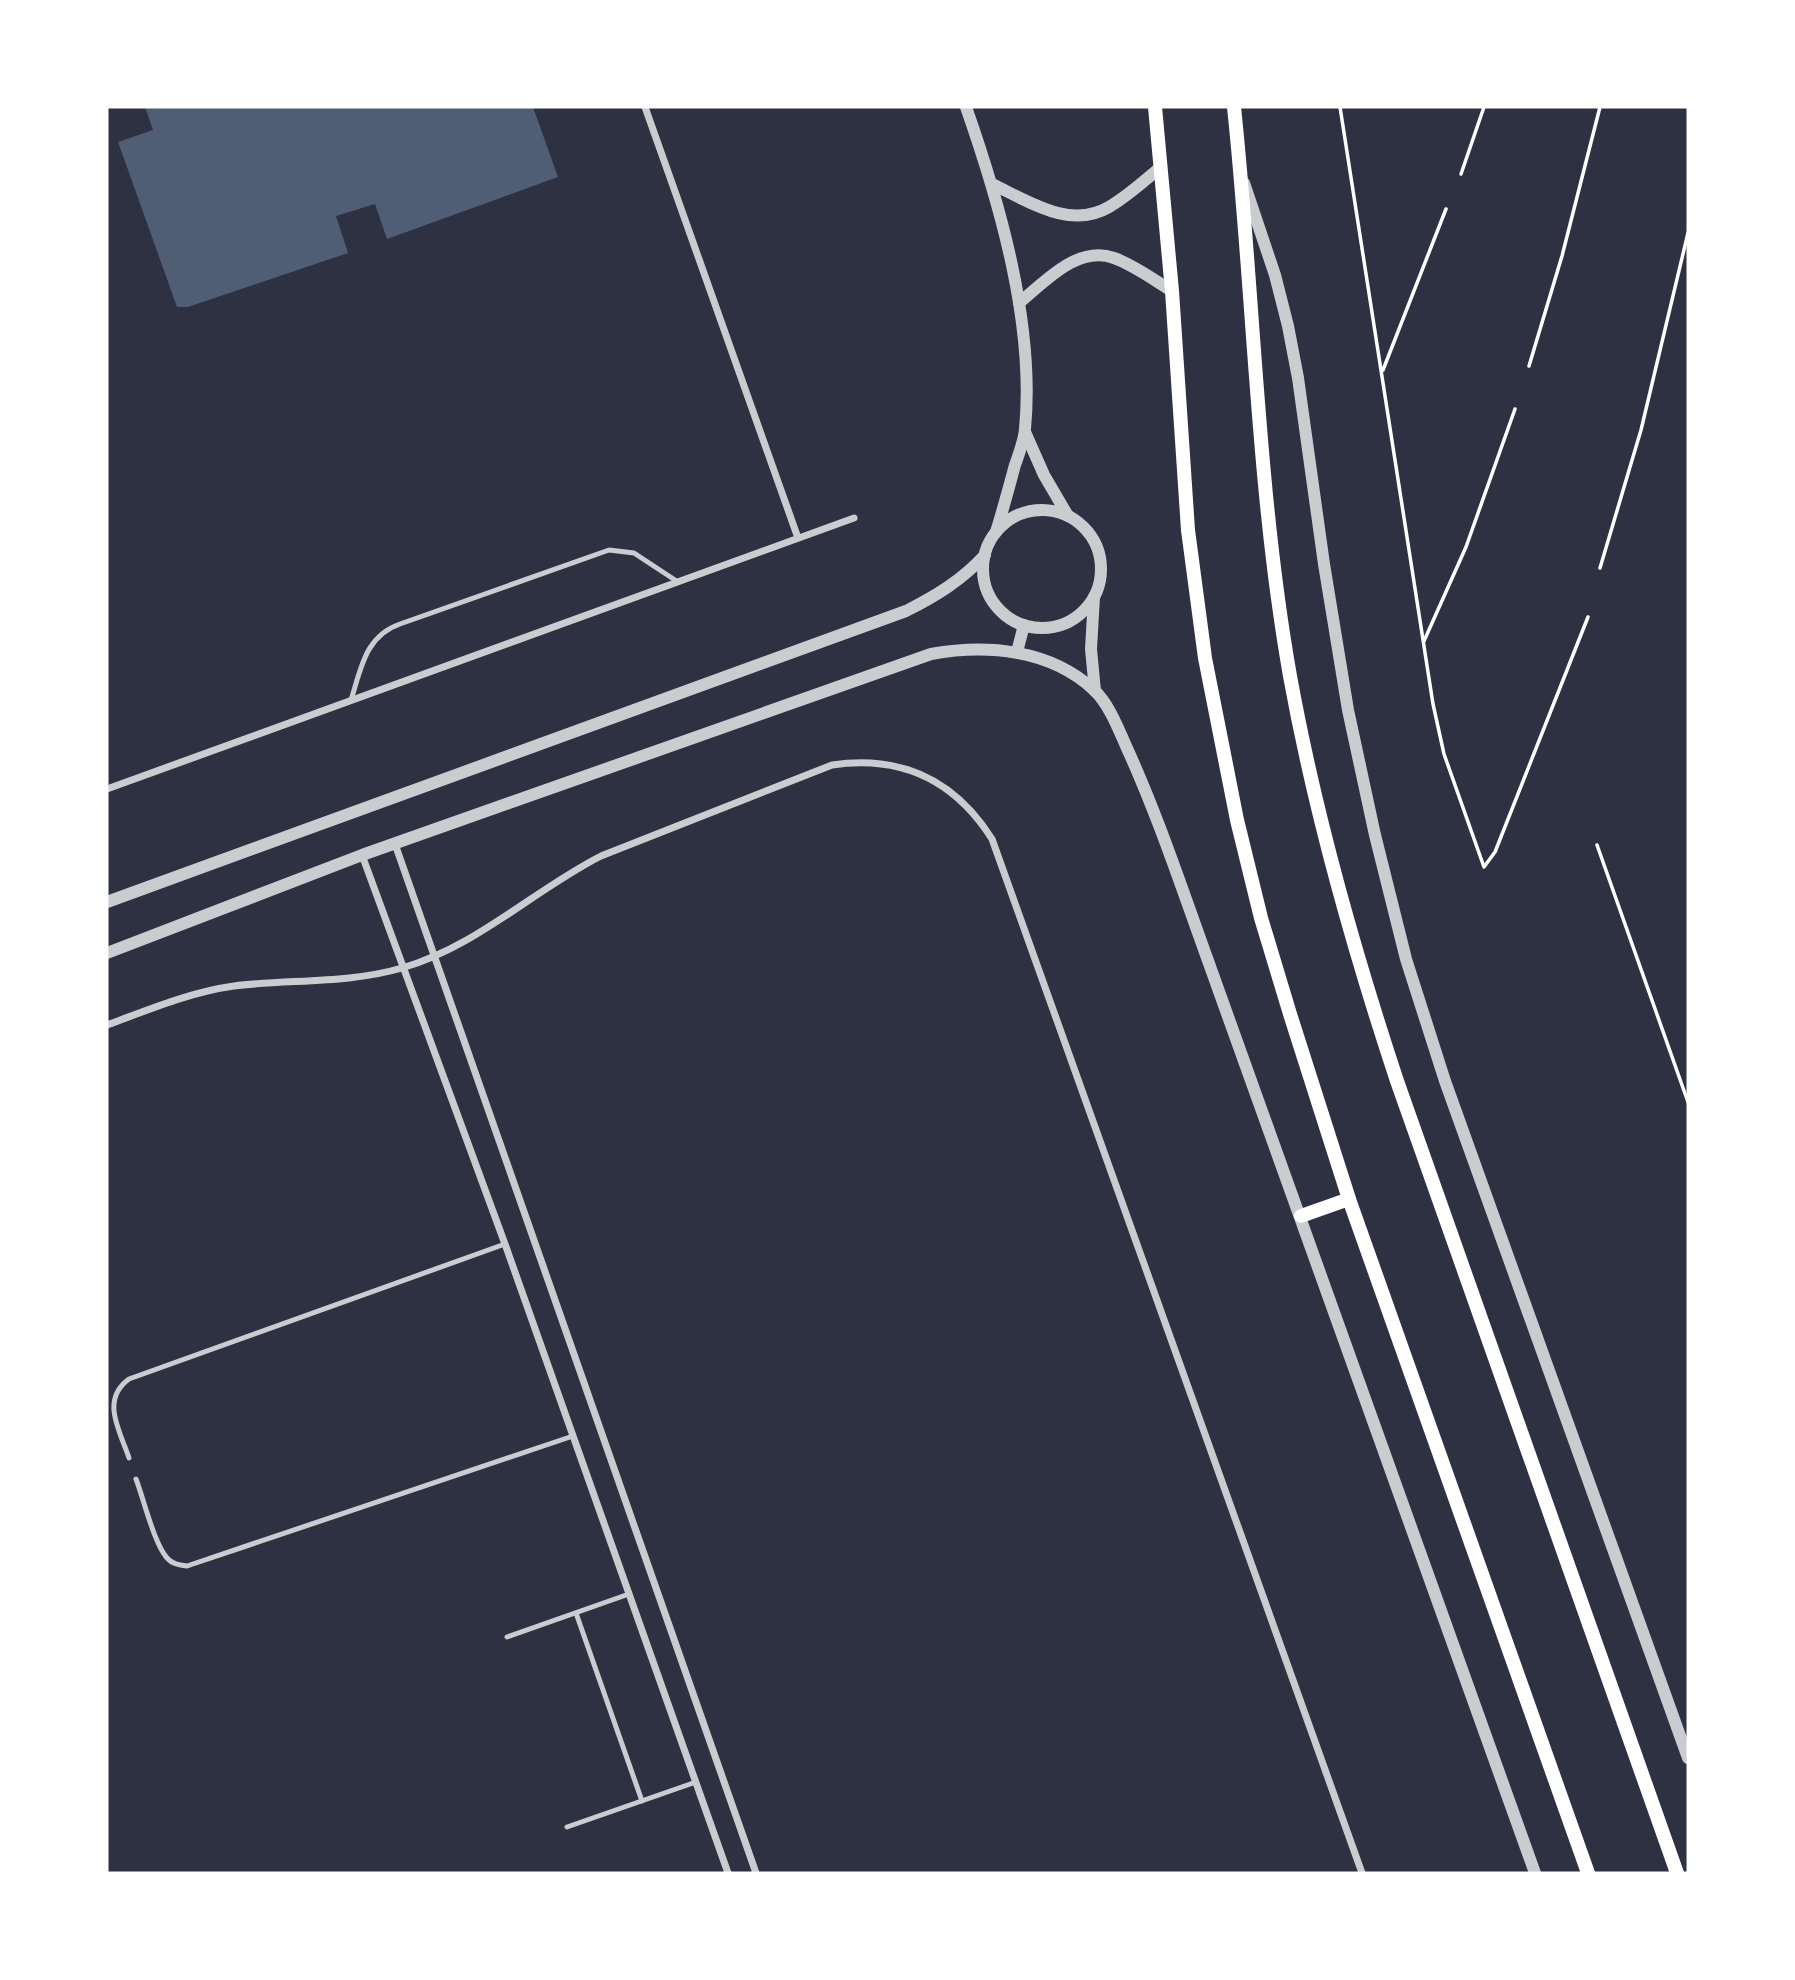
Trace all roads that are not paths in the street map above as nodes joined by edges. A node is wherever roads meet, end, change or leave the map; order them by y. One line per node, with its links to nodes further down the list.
1 (645, 107): 14 (street)
2 (966, 107): 7 (street)
3 (1155, 107): 5 (main road)
4 (1234, 107): 6 (main road)
5 (1161, 167): 7 (street); 8 (main road)
6 (1242, 176): 39 (street); 48 (main road)
7 (992, 184): 9 (street)
8 (1172, 291): 9 (street); 30 (main road)
9 (1019, 303): 10 (street)
10 (1025, 431): 11 (street); 13 (street)
11 (1068, 516): 13 (street); 17 (street)
12 (854, 518): 14 (street)
13 (996, 532): 15 (street)
14 (798, 538): 16 (street)
15 (985, 555): 18 (street); 25 (street)
16 (678, 582): 21 (street); 21 (lane)
17 (1094, 596): 18 (street); 20 (street)
18 (1024, 625): 19 (street)
19 (1017, 652): 20 (street); 23 (street)
20 (1095, 691): 31 (street)
21 (351, 700): 22 (street)
22 (107, 789)
23 (395, 844): 24 (street); 27 (street)
24 (362, 855): 26 (street); 28 (street)
25 (107, 902)
26 (107, 953)
27 (434, 957): 28 (street); 44 (street); 45 (street)
28 (405, 967): 29 (street); 32 (street)
29 (107, 1025)
30 (1349, 1199): 31 (main road); 47 (main road)
31 (1301, 1216): 46 (street)
32 (505, 1244): 33 (street); 34 (lane)
33 (573, 1436): 35 (lane); 36 (street)
34 (128, 1458)
35 (136, 1479)
36 (629, 1594): 37 (lane); 40 (street)
37 (576, 1613): 38 (lane); 41 (lane)
38 (507, 1637)
39 (1688, 1758)
40 (696, 1782): 41 (lane); 43 (street)
41 (642, 1801): 42 (lane)
42 (567, 1827)
43 (728, 1873)
44 (757, 1873)
45 (1362, 1873)
46 (1535, 1873)
47 (1588, 1873)
48 (1677, 1873)

